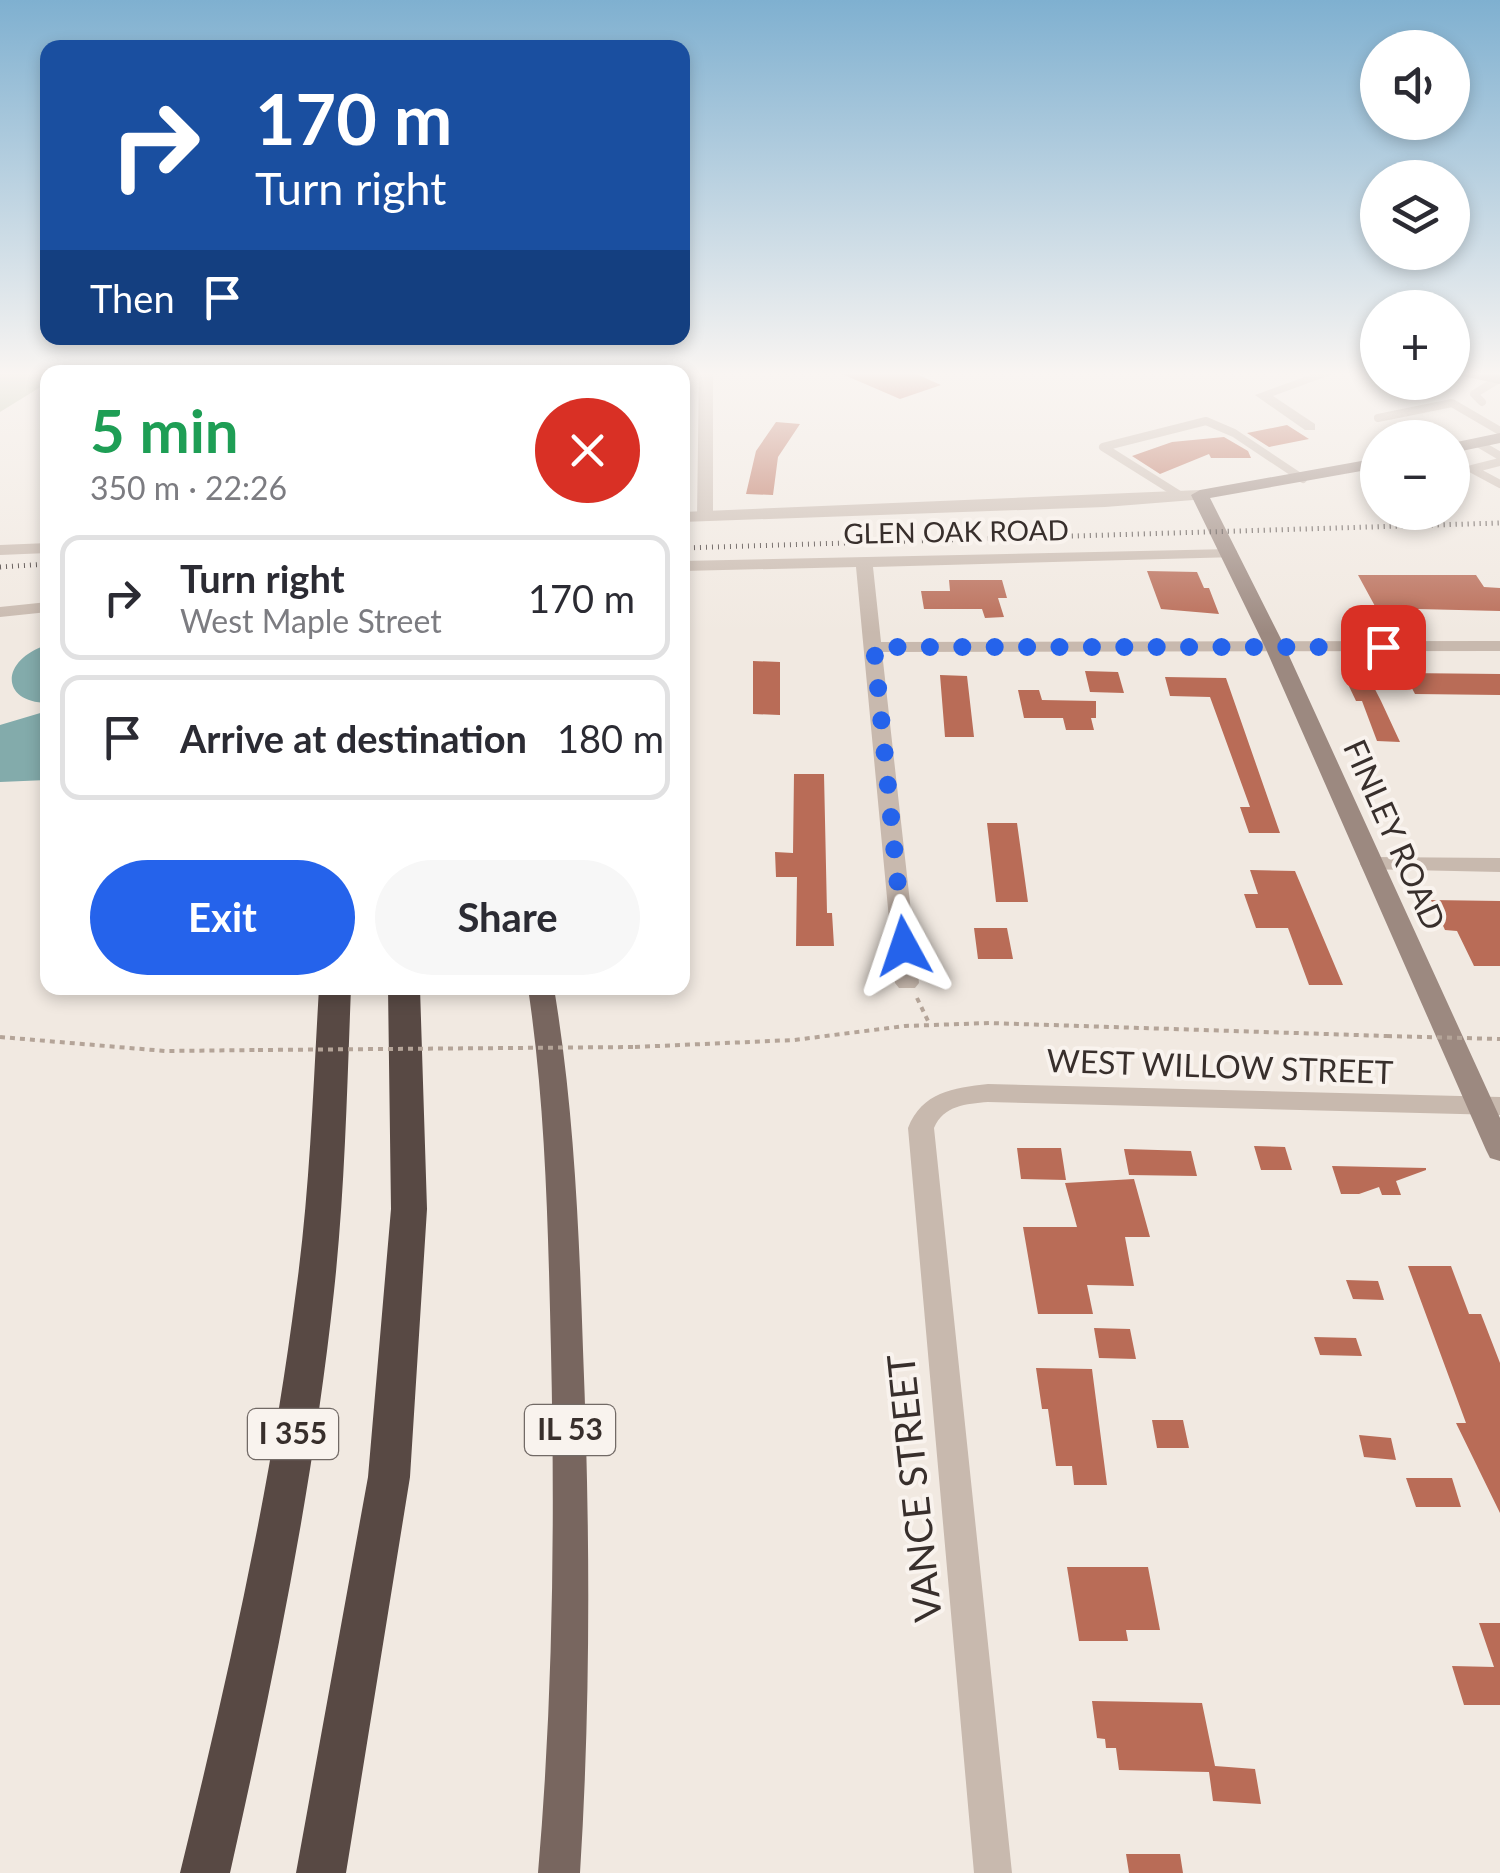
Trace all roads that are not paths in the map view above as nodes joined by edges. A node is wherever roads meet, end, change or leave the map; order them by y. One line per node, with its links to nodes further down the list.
1 (705, 458): 9 (street)
2 (1116, 458): 8 (lane)
3 (1272, 458): 6 (lane)
4 (1500, 459): 7 (lane)
5 (1360, 468): 6 (main road)
6 (1303, 479): 8 (main road)
7 (1500, 484)
8 (1190, 495): 9 (street); 13 (main road, FINLEY ROAD)
9 (705, 516): 10 (street)
10 (690, 517)
11 (40, 548): 12 (street)
12 (0, 550)
13 (1230, 554): 14 (street, GLEN OAK ROAD); 20 (main road, FINLEY ROAD)
14 (864, 561): 15 (street, GLEN OAK ROAD); 19 (street)
15 (690, 566)
16 (40, 608): 17 (street)
17 (0, 612)
18 (1500, 646): 20 (street)
19 (874, 647): 20 (street); 23 (street)
20 (1275, 648): 21 (main road, FINLEY ROAD)
21 (1372, 864): 22 (street); 28 (main road, FINLEY ROAD)
22 (1500, 864)
23 (907, 984)
24 (335, 995): 30 (highway, I 355)
25 (404, 995): 31 (highway)
26 (542, 995): 32 (main road, IL 53)
27 (939, 1102): 28 (street, WEST WILLOW STREET); 33 (street, VANCE STREET)
28 (1490, 1106): 29 (main road, FINLEY ROAD)
29 (1500, 1150)
30 (204, 1873)
31 (321, 1873)
32 (558, 1873)
33 (993, 1873)

